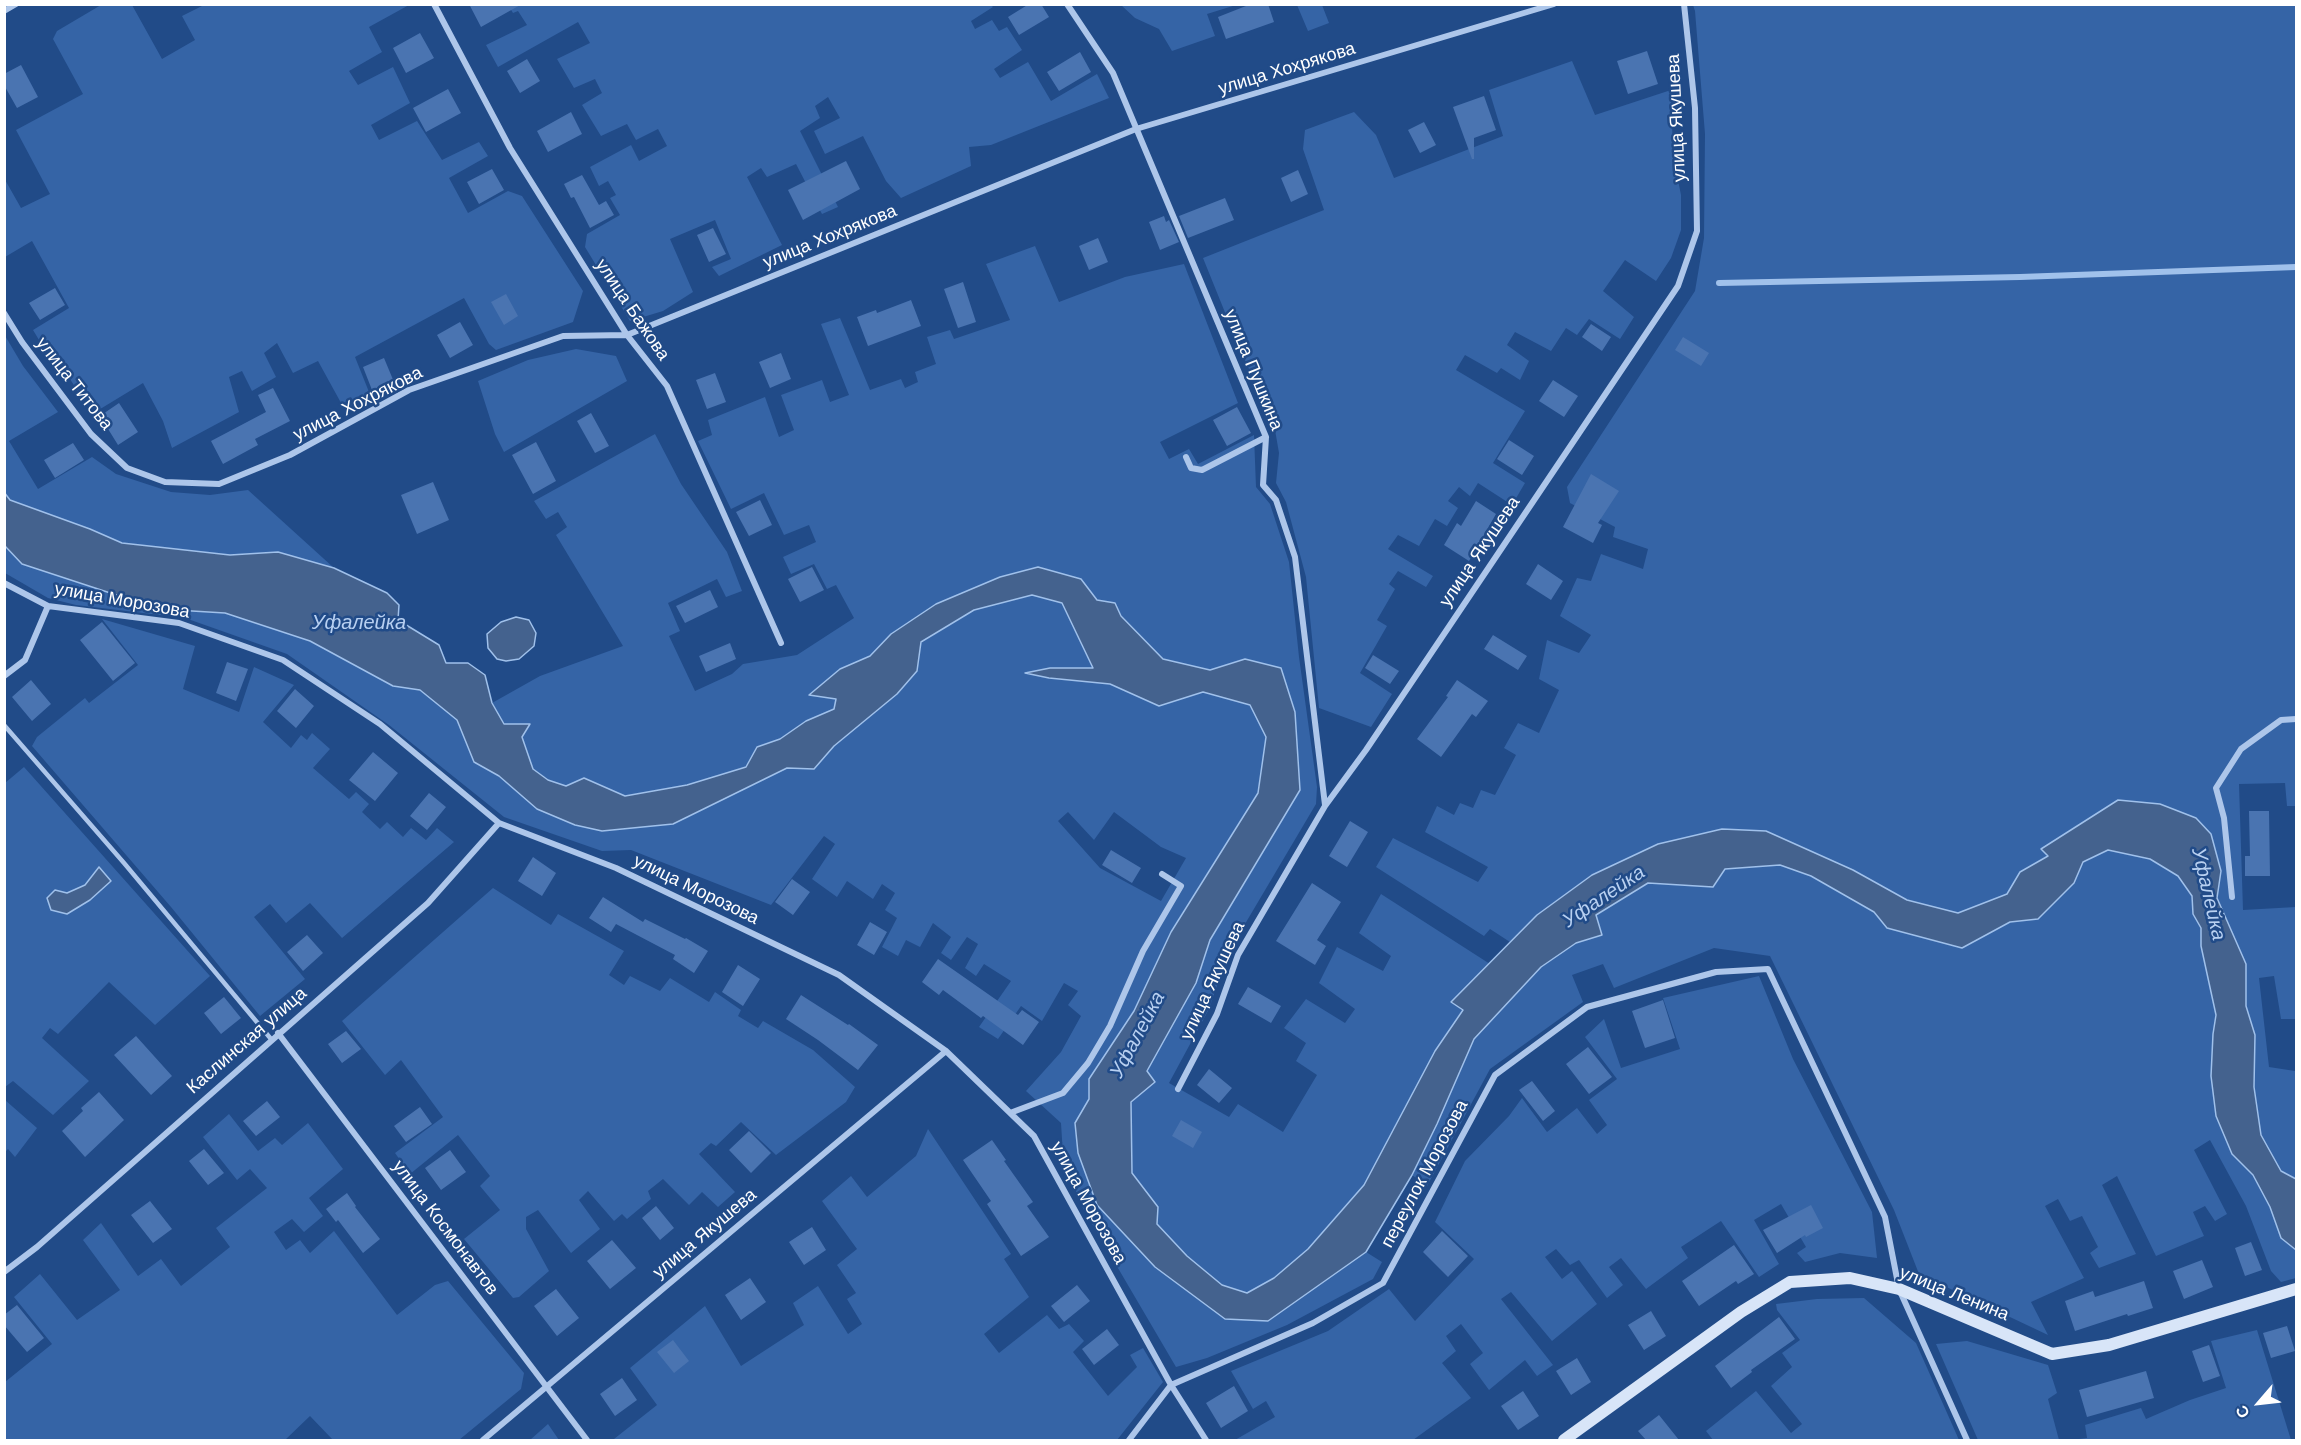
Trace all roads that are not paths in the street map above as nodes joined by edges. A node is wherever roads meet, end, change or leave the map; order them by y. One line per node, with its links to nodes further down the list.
1 (16, 4): 6 (street)
2 (434, 4): 9 (street, улица Бажова)
3 (1067, 4): 7 (street, улица Пушкина)
4 (1554, 4): 7 (street, улица Хохрякова)
5 (1684, 4): 19 (street, улица Якушева)
6 (4, 11)
7 (1136, 129): 9 (street, улица Хохрякова); 10 (street, улица Пушкина)
8 (4, 313): 12 (street, улица Титова)
9 (627, 335): 12 (street, улица Хохрякова); 15 (street, улица Бажова)
10 (1266, 437): 11 (street); 19 (street, улица Пушкина)
11 (1186, 457)
12 (127, 468)
13 (4, 583): 14 (street, улица Морозова)
14 (48, 606): 16 (street); 20 (street, улица Морозова)
15 (781, 643)
16 (4, 676)
17 (2296, 720): 22 (street)
18 (4, 725): 24 (lane)
19 (1325, 806): 26 (street, улица Якушева)
20 (499, 823): 23 (street, Каслинская улица); 25 (street, улица Морозова)
21 (1162, 874): 27 (street)
22 (2232, 897)
23 (278, 1033): 24 (street, Каслинская улица); 32 (street, улица Космонавтов)
24 (271, 1039): 28 (street, Каслинская улица)
25 (946, 1051): 27 (street, улица Морозова); 32 (street, улица Якушева)
26 (1178, 1089)
27 (1010, 1113): 31 (street, улица Морозова)
28 (4, 1272)
29 (1899, 1289): 30 (street, улица Ленина); 31 (street, переулок Морозова); 37 (street, улица Ленина); 38 (street)
30 (2296, 1289)
31 (1172, 1385): 35 (street, переулок Морозова); 36 (street, улица Морозова)
32 (546, 1386): 33 (street, улица Якушева); 34 (street, улица Космонавтов)
33 (483, 1440)
34 (587, 1440)
35 (1129, 1440)
36 (1206, 1440)
37 (1564, 1440)
38 (1967, 1440)

